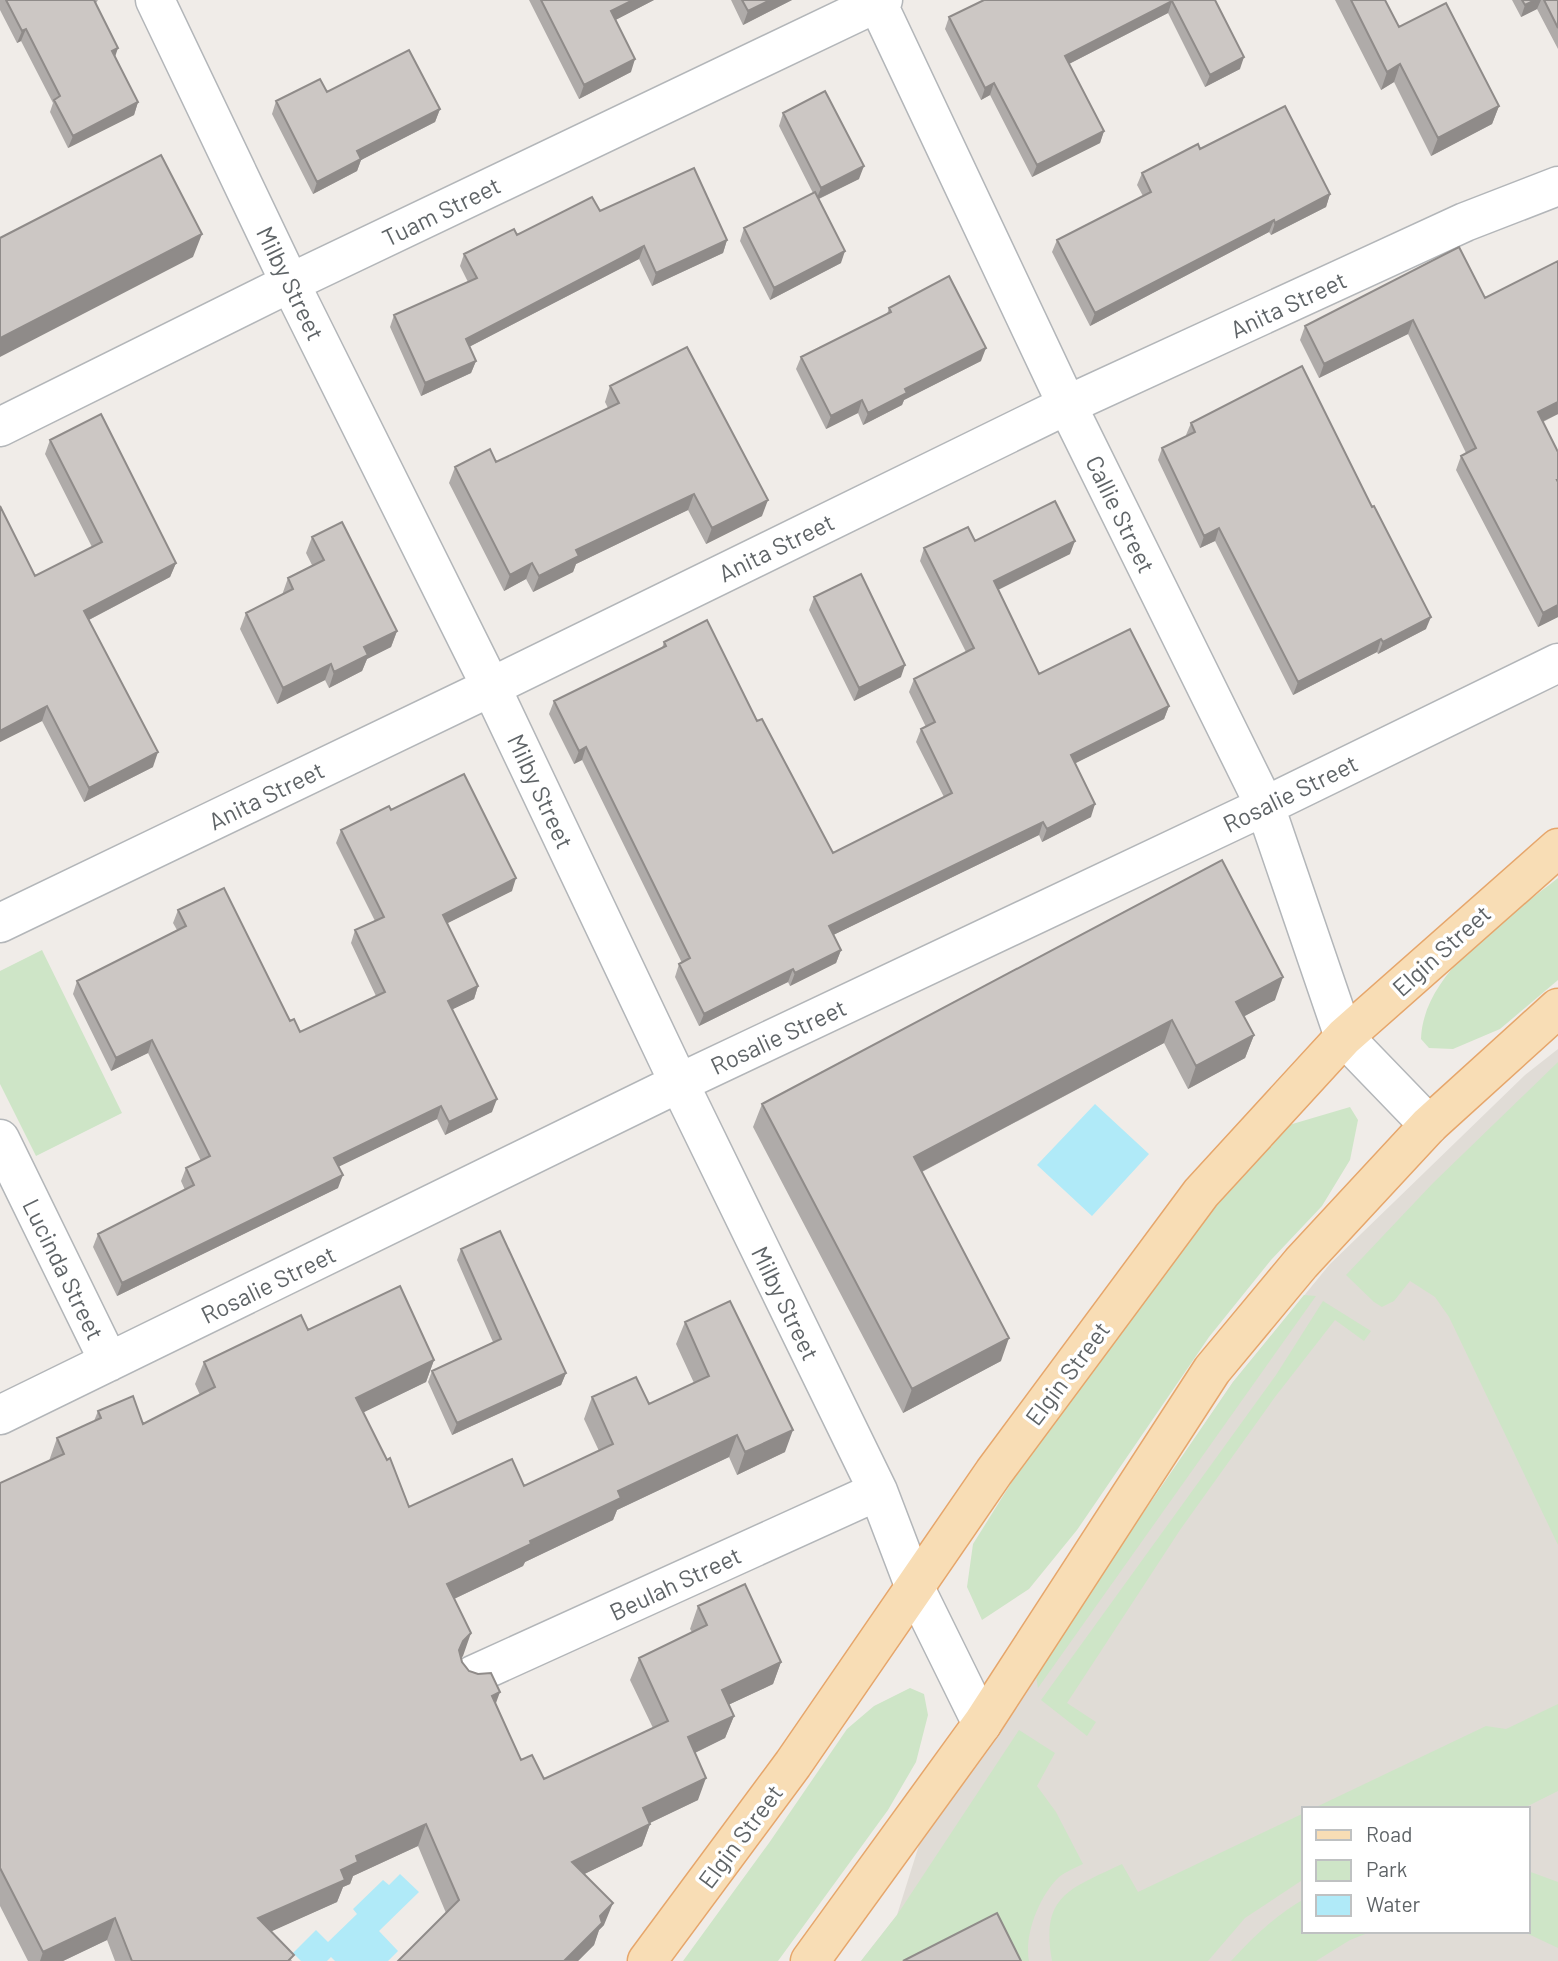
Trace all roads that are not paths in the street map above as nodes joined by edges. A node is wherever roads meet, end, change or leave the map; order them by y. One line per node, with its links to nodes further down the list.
1 (155, 0): 4 (street, Milby Street)
2 (879, 1): 4 (street, Tuam Street); 5 (street, Callie Street)
3 (1558, 186): 5 (street, Anita Street)
4 (290, 283): 6 (street, Tuam Street); 8 (street, Milby Street)
5 (1067, 405): 8 (street, Anita Street); 9 (street, Callie Street)
6 (0, 427)
7 (1558, 663): 9 (street, Rosalie Street)
8 (491, 687): 11 (street, Anita Street); 14 (street, Milby Street)
9 (1265, 806): 13 (street, Callie Street); 14 (street, Rosalie Street)
10 (1558, 848): 13 (main road, Elgin Street)
11 (0, 923)
12 (1558, 1008): 15 (main road)
13 (1344, 1037): 15 (street); 20 (main road, Elgin Street)
14 (679, 1083): 17 (street, Rosalie Street); 19 (street, Milby Street)
15 (1429, 1125): 22 (main road)
16 (0, 1139): 17 (street, Lucinda Street)
17 (109, 1362): 18 (street, Rosalie Street)
18 (0, 1415)
19 (877, 1491): 20 (street, Milby Street); 21 (street, Beulah Street)
20 (915, 1588): 22 (street, Milby Street); 23 (main road, Elgin Street)
21 (473, 1675)
22 (982, 1724): 24 (main road)
23 (647, 1961)
24 (810, 1961)

